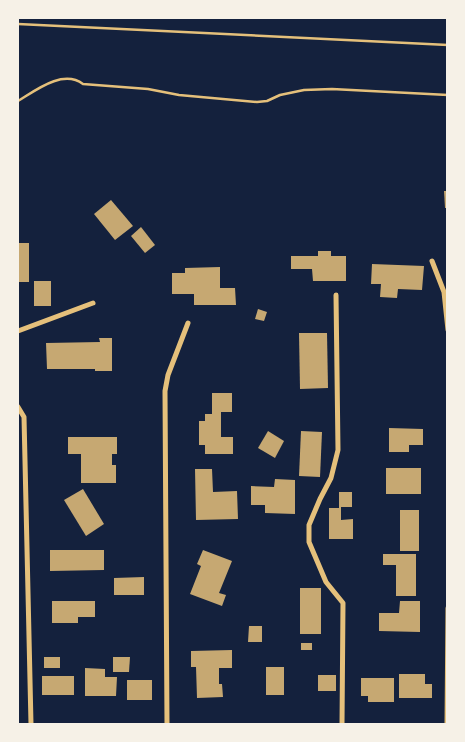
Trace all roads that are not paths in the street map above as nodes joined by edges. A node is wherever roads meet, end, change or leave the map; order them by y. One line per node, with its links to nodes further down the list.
1 (432, 262): 6 (street)
2 (336, 295): 11 (street)
3 (93, 302): 5 (street)
4 (188, 323): 10 (street)
5 (18, 330)
6 (448, 330)
7 (18, 407): 9 (street)
8 (448, 608): 12 (street)
9 (31, 724)
10 (167, 724)
11 (342, 724)
12 (447, 724)

